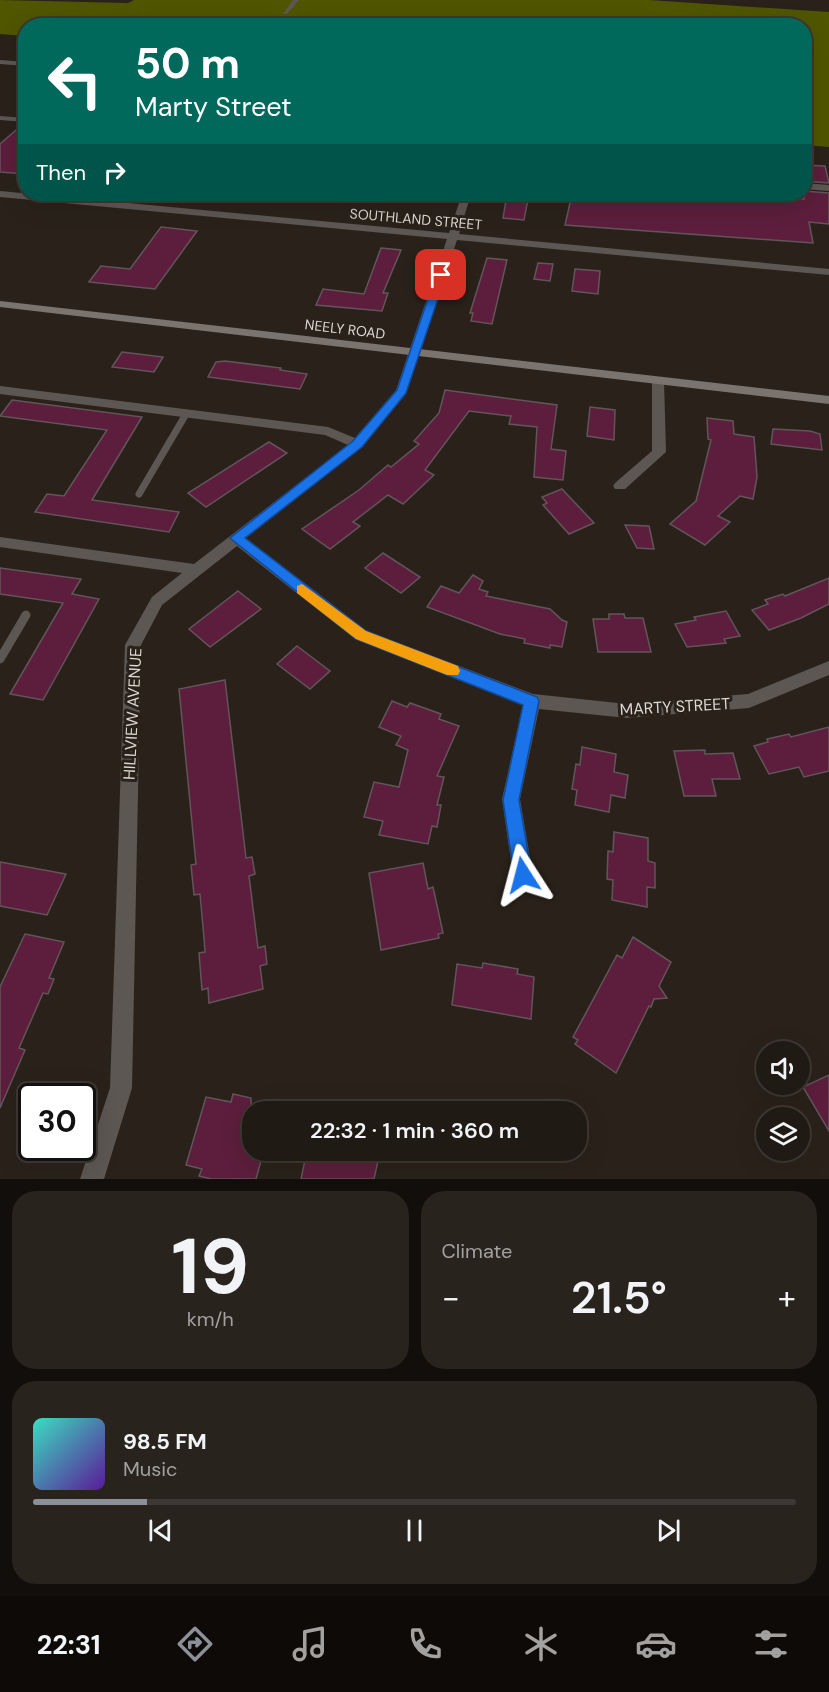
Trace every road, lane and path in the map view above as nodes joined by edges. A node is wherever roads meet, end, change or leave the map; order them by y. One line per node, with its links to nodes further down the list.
1 (296, 0): 2 (street)
2 (285, 13)
3 (0, 62): 4 (street)
4 (18, 63)
5 (0, 118): 6 (street)
6 (18, 119)
7 (812, 187): 8 (street)
8 (829, 188)
9 (0, 194): 10 (street, SOUTHLAND STREET)
10 (18, 196)
11 (76, 201): 13 (street, SOUTHLAND STREET)
12 (465, 201): 13 (street, HILLVIEW AVENUE)
13 (454, 236): 14 (street, SOUTHLAND STREET); 16 (street, HILLVIEW AVENUE)
14 (829, 272)
15 (0, 304): 16 (street, NEELY ROAD)
16 (414, 352): 17 (street, NEELY ROAD); 21 (street, HILLVIEW AVENUE)
17 (657, 381): 19 (street, NEELY ROAD); 22 (street)
18 (0, 390): 20 (street)
19 (829, 400)
20 (186, 414): 21 (street); 23 (lane)
21 (357, 444): 24 (street, HILLVIEW AVENUE)
22 (620, 486)
23 (139, 494)
24 (236, 538): 26 (street, HILLVIEW AVENUE); 30 (street, MARTY STREET)
25 (0, 542): 26 (street)
26 (196, 570): 32 (street, HILLVIEW AVENUE)
27 (26, 615): 28 (lane)
28 (0, 659)
29 (829, 668): 30 (street, MARTY STREET)
30 (532, 701): 31 (street)
31 (523, 875)
32 (92, 1179)

